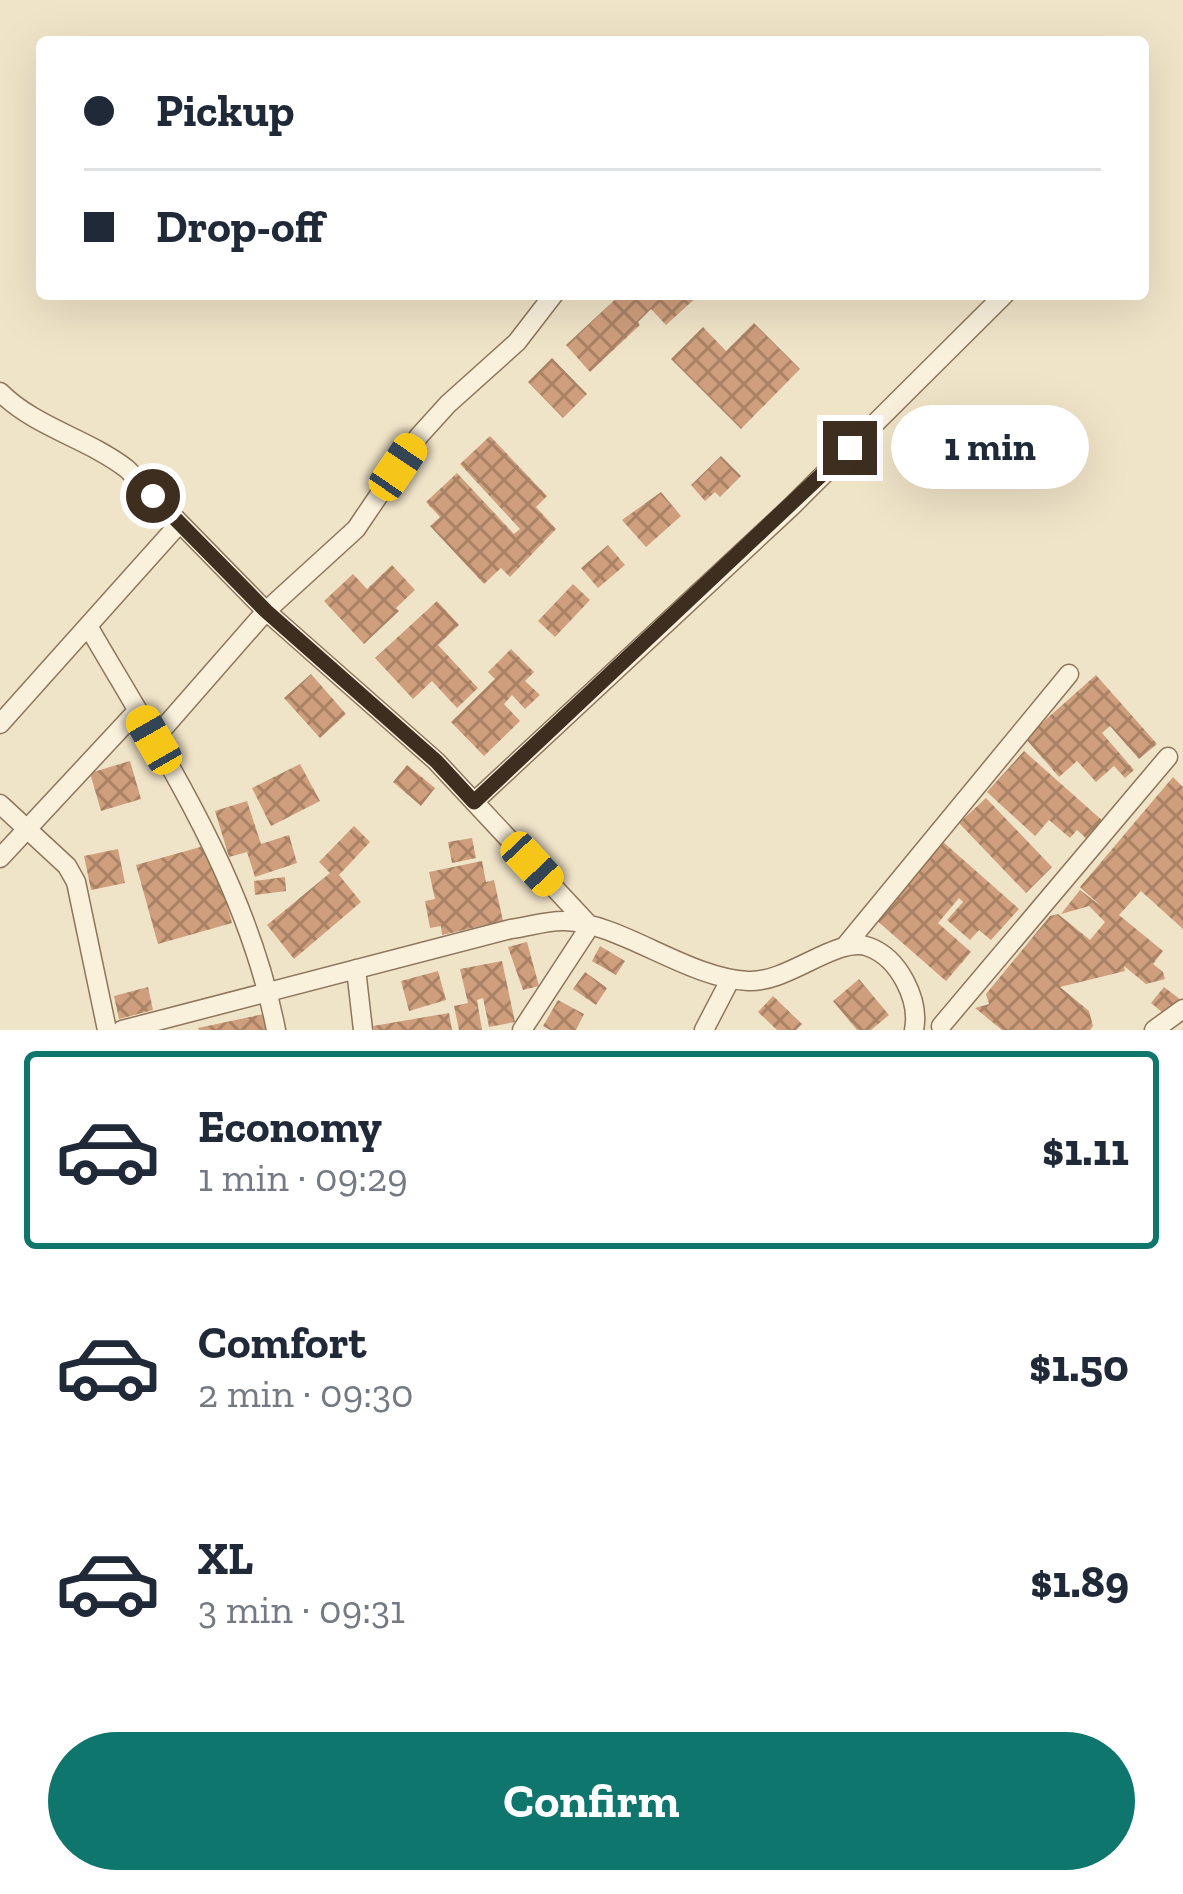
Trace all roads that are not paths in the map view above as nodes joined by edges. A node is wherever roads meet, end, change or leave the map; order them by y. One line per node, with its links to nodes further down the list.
1 (549, 300): 5 (street)
2 (998, 300): 12 (street)
3 (0, 392): 4 (street)
4 (179, 524): 5 (street); 6 (street)
5 (266, 611): 10 (street); 12 (street)
6 (88, 626): 8 (street); 9 (street)
7 (1069, 674): 17 (street)
8 (137, 711): 10 (street); 14 (street)
9 (0, 724)
10 (154, 740): 20 (street)
11 (1168, 757): 23 (street)
12 (474, 802): 16 (street)
13 (0, 803): 14 (street)
14 (28, 828): 15 (street); 24 (street)
15 (0, 858)
16 (590, 926): 18 (street); 19 (street); 28 (street)
17 (846, 945): 19 (street); 22 (street)
18 (356, 969): 20 (street); 27 (street)
19 (730, 980): 29 (street)
20 (268, 991): 25 (street); 26 (street)
21 (1183, 1009): 30 (street)
22 (915, 1026): 23 (street)
23 (945, 1028)
24 (107, 1030)
25 (122, 1030)
26 (276, 1030)
27 (363, 1030)
28 (522, 1030)
29 (704, 1030)
30 (1154, 1030)

